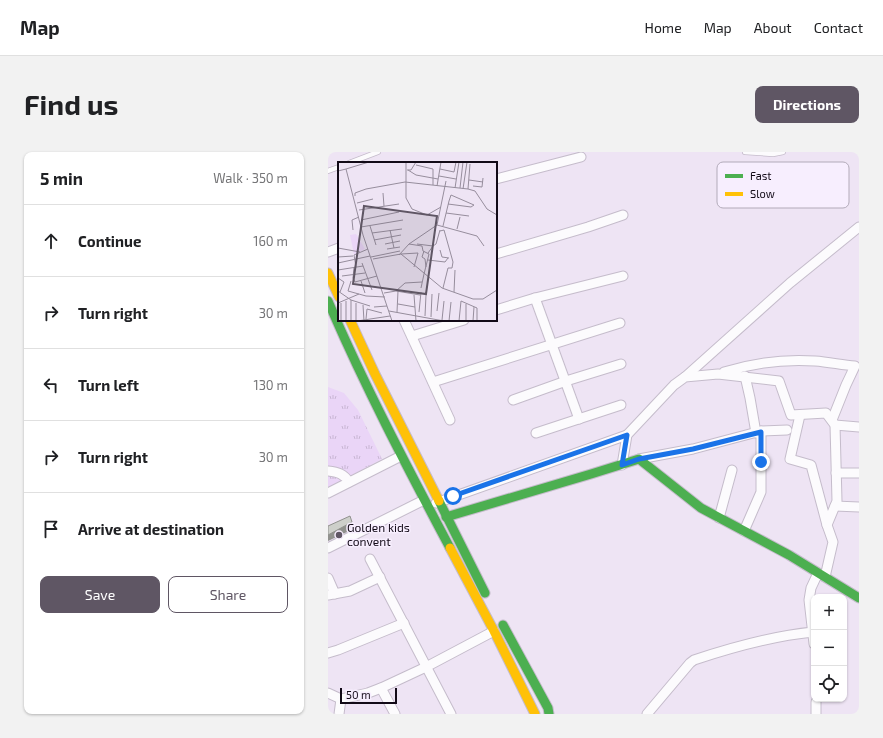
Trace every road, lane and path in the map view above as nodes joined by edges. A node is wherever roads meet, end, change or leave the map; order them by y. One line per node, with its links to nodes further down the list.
1 (378, 152): 5 (lane)
2 (746, 152): 3 (lane)
3 (783, 152)
4 (581, 157): 8 (street)
5 (352, 162)
6 (338, 167): 7 (lane)
7 (328, 171)
8 (497, 179)
9 (622, 214): 13 (street)
10 (859, 227): 32 (street)
11 (338, 248): 12 (street)
12 (328, 252)
13 (497, 254)
14 (328, 273): 16 (main road)
15 (624, 276): 17 (street)
16 (338, 295)
17 (535, 298): 19 (street); 27 (street)
18 (332, 304): 20 (main road)
19 (497, 310)
20 (338, 320)
21 (338, 321): 46 (main road)
22 (350, 321): 55 (main road)
23 (404, 321): 26 (street)
24 (461, 321): 26 (street)
25 (620, 323): 27 (street)
26 (412, 336): 34 (street)
27 (552, 344): 33 (street); 34 (street)
28 (621, 364): 33 (street)
29 (857, 365): 30 (street); 40 (street)
30 (718, 374): 31 (street); 32 (street)
31 (745, 376): 37 (street); 43 (street)
32 (685, 378): 45 (street)
33 (566, 381): 35 (street); 38 (street)
34 (433, 382): 39 (street)
35 (513, 400)
36 (621, 405): 38 (street)
37 (800, 415): 40 (street); 61 (street)
38 (579, 419): 44 (street)
39 (450, 420)
40 (834, 423): 41 (street); 51 (street)
41 (859, 427)
42 (788, 430): 43 (street)
43 (759, 432): 47 (street); 62 (street)
44 (536, 434)
45 (627, 435): 48 (street); 55 (street)
46 (401, 456): 53 (street); 56 (main road)
47 (639, 459): 48 (main road); 60 (main road)
48 (622, 465): 59 (main road)
49 (732, 470): 60 (street)
50 (328, 471): 53 (street)
51 (836, 473): 52 (street); 57 (street)
52 (859, 473)
53 (349, 482): 54 (street)
54 (328, 493)
55 (439, 502): 56 (street); 59 (main road)
56 (425, 503): 63 (street); 74 (main road)
57 (835, 506): 58 (street); 61 (street)
58 (859, 507)
59 (446, 516): 70 (main road)
60 (719, 518): 62 (main road)
61 (827, 525): 65 (street)
62 (744, 531): 65 (main road)
63 (328, 548)
64 (370, 558): 66 (street)
65 (822, 575): 69 (main road); 73 (street)
66 (380, 577): 68 (street); 72 (street)
67 (328, 578): 68 (street)
68 (332, 594)
69 (859, 598)
70 (490, 602)
71 (498, 616): 86 (main road)
72 (404, 623): 76 (street); 77 (street)
73 (813, 630)
74 (494, 631): 77 (street); 85 (main road)
75 (811, 632): 87 (street)
76 (328, 653)
77 (426, 667): 78 (street); 84 (street)
78 (381, 688): 80 (street); 83 (street)
79 (329, 694): 80 (street)
80 (340, 699): 82 (street)
81 (816, 702): 88 (street)
82 (339, 714)
83 (395, 714)
84 (451, 714)
85 (535, 714)
86 (550, 714)
87 (647, 714)
88 (816, 714)

